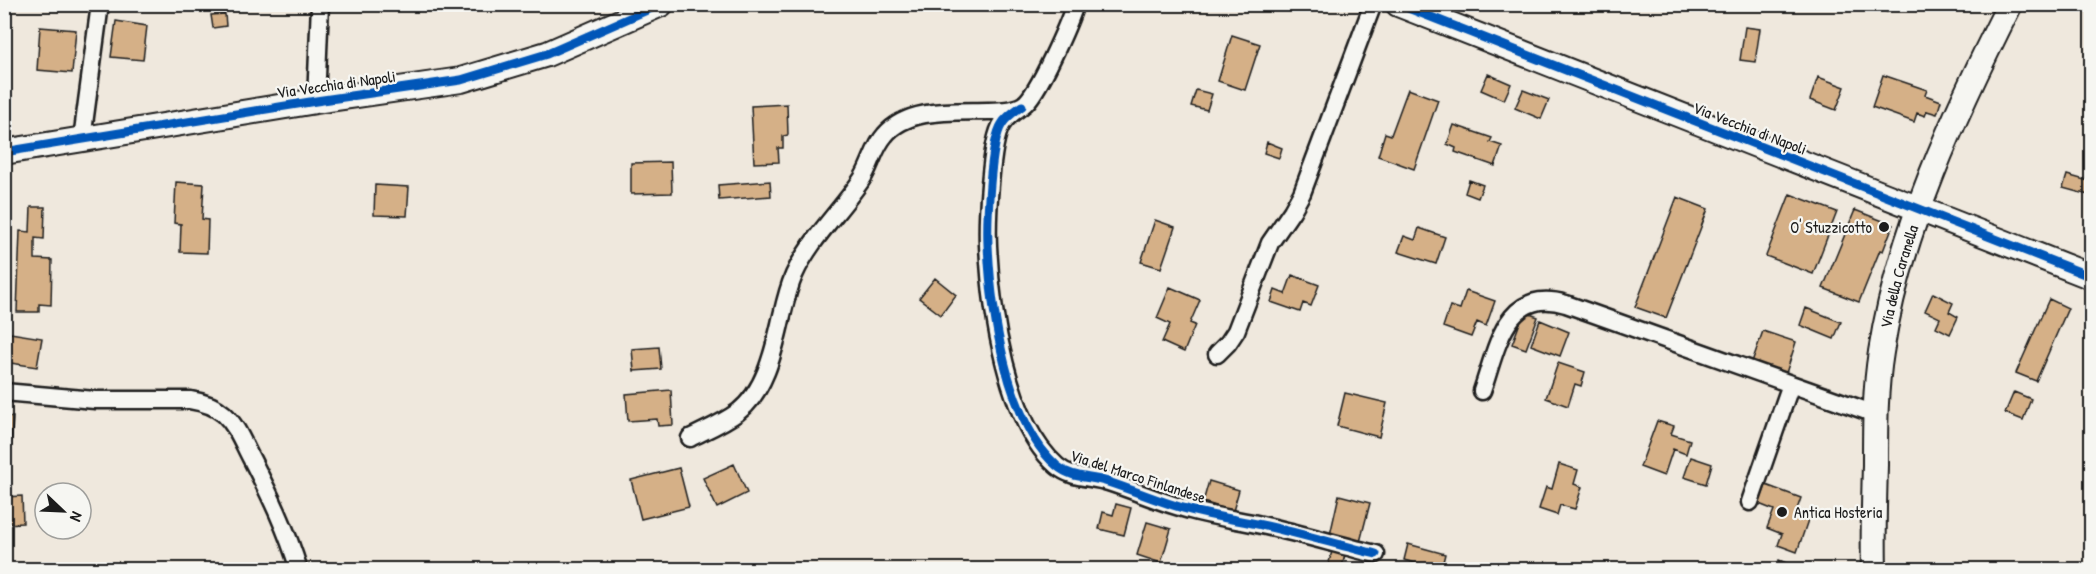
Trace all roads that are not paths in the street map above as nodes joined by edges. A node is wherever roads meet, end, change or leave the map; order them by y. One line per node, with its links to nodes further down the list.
1 (100, 4): 10 (street)
2 (320, 4): 8 (street)
3 (661, 4): 8 (street, Via Vecchia di Napoli)
4 (1075, 4): 9 (street, Via del Marco Finlandese)
5 (1373, 4): 14 (street)
6 (1398, 4): 12 (street, Via Vecchia di Napoli)
7 (2010, 4): 12 (street, Via della Caranella)
8 (316, 101): 10 (street, Via Vecchia di Napoli)
9 (1022, 106): 19 (street); 21 (street, Via del Marco Finlandese)
10 (82, 139): 11 (street, Via Vecchia di Napoli)
11 (4, 152)
12 (1918, 210): 13 (street, Via Vecchia di Napoli); 18 (street, Via della Caranella)
13 (2091, 277)
14 (1217, 354)
15 (1791, 384): 16 (street); 18 (street); 20 (street)
16 (1482, 391)
17 (4, 393): 22 (street)
18 (1875, 414): 23 (street, Via della Caranella)
19 (690, 438)
20 (1750, 502)
21 (1376, 554)
22 (299, 570)
23 (1874, 570)

